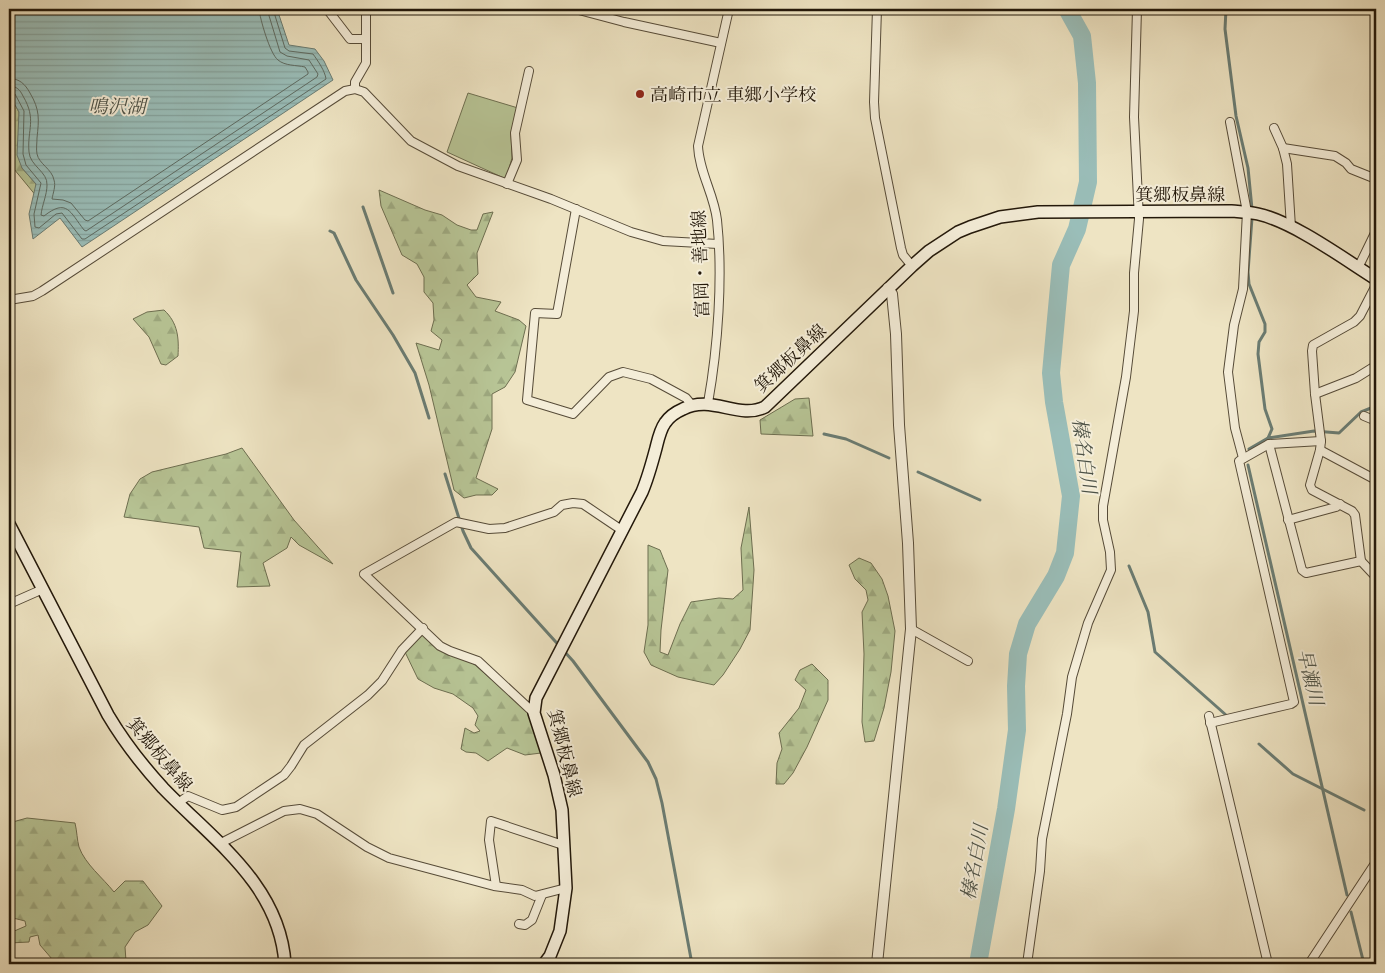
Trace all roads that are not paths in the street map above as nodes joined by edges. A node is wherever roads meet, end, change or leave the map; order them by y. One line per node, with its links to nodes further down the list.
1 (328, 9): 7 (street)
2 (575, 9): 8 (street)
3 (729, 9): 8 (street, 富岡・善地線)
4 (877, 9): 22 (street)
5 (1137, 9): 17 (street)
6 (366, 11): 7 (street)
7 (366, 39): 10 (street)
8 (721, 43): 21 (street, 富岡・善地線)
9 (529, 71): 15 (street)
10 (355, 89): 15 (street); 27 (street)
11 (1230, 122): 18 (street)
12 (1274, 128): 13 (street)
13 (1283, 148): 14 (street); 19 (street)
14 (1376, 180)
15 (507, 184): 16 (street)
16 (576, 209): 21 (street); 31 (street)
17 (1135, 212): 18 (main road, 箕郷板鼻線); 22 (main road, 箕郷板鼻線); 62 (street)
18 (1247, 212): 19 (main road, 箕郷板鼻線); 37 (street)
19 (1291, 227): 23 (main road, 箕郷板鼻線)
20 (1376, 231): 23 (street)
21 (718, 244): 30 (street, 富岡・善地線)
22 (912, 266): 26 (main road, 箕郷板鼻線)
23 (1358, 268): 24 (main road, 箕郷板鼻線)
24 (1376, 279)
25 (1376, 285): 29 (street)
26 (888, 288): 30 (main road, 箕郷板鼻線); 48 (street)
27 (9, 300)
28 (1372, 368): 29 (street)
29 (1315, 394): 34 (street)
30 (708, 403): 31 (main road, 箕郷板鼻線)
31 (691, 404): 42 (main road, 箕郷板鼻線)
32 (1364, 416): 33 (street)
33 (1376, 421)
34 (1321, 441): 35 (street); 36 (street)
35 (1269, 444): 37 (street); 40 (street)
36 (1320, 450): 38 (street); 39 (street)
37 (1243, 458): 63 (street)
38 (1376, 480)
39 (1340, 504): 40 (street); 43 (street)
40 (1288, 520): 43 (street)
41 (9, 524): 45 (main road, 箕郷板鼻線)
42 (623, 531): 47 (street); 50 (main road, 箕郷板鼻線)
43 (1362, 560): 44 (street)
44 (1376, 577)
45 (43, 589): 46 (street); 51 (main road, 箕郷板鼻線)
46 (9, 604)
47 (423, 628): 50 (street); 51 (street)
48 (912, 629): 49 (street); 61 (street)
49 (968, 661)
50 (534, 713): 53 (main road, 箕郷板鼻線)
51 (178, 803): 52 (main road, 箕郷板鼻線)
52 (219, 844): 55 (street); 59 (main road, 箕郷板鼻線)
53 (563, 845): 55 (street); 56 (main road, 箕郷板鼻線)
54 (1376, 862): 64 (street)
55 (496, 886): 57 (street)
56 (566, 888): 57 (street); 60 (main road, 箕郷板鼻線)
57 (542, 895): 58 (street)
58 (519, 924)
59 (285, 964)
60 (544, 964)
61 (877, 964)
62 (1027, 964)
63 (1268, 964)
64 (1309, 964)

